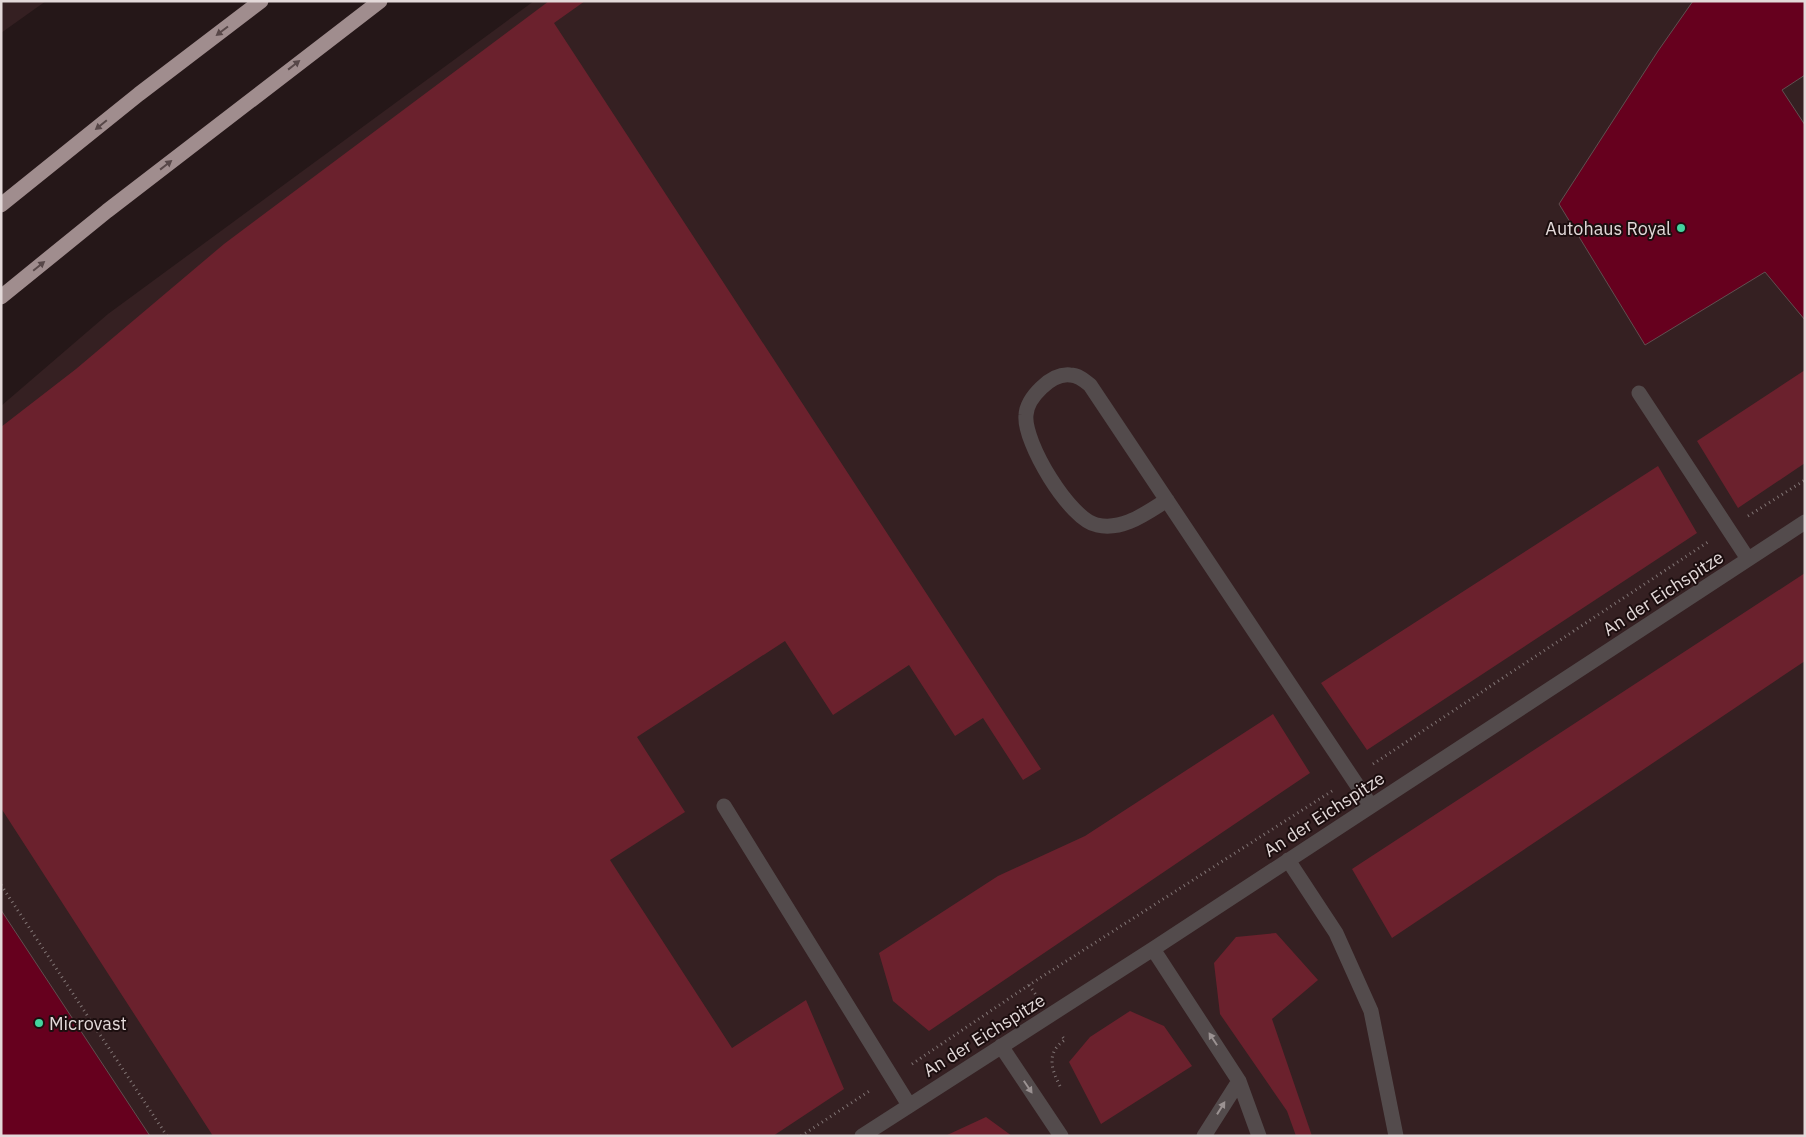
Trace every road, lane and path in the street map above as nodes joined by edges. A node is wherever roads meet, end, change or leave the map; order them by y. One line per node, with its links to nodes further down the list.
1 (261, 1): 3 (highway, one-way to 3)
2 (380, 1): 4 (highway, one-way to 2)
3 (1, 205)
4 (1, 297)
5 (1639, 392): 9 (street)
6 (1805, 480): 9 (path)
7 (1167, 500): 7 (street); 11 (street)
8 (1805, 522): 10 (street, An der Eichspitze)
9 (1728, 529): 10 (street); 11 (path)
10 (1748, 559): 13 (street, An der Eichspitze)
11 (1352, 778): 13 (street); 17 (path)
12 (724, 806): 20 (street)
13 (1371, 806): 14 (street, An der Eichspitze)
14 (1288, 860): 16 (street, An der Eichspitze); 30 (street)
15 (1, 885): 24 (path)
16 (1154, 949): 18 (street, An der Eichspitze); 21 (street, one-way to 16)
17 (1029, 985): 18 (path); 20 (path)
18 (1049, 1016): 19 (street, An der Eichspitze); 22 (path)
19 (1001, 1046): 23 (street, An der Eichspitze); 27 (street, one-way to 27)
20 (891, 1077): 23 (street); 25 (path)
21 (1238, 1080): 28 (street, one-way to 21); 29 (street)
22 (1062, 1090)
23 (909, 1105): 26 (street, An der Eichspitze)
24 (167, 1136)
25 (801, 1136)
26 (862, 1136)
27 (1061, 1136)
28 (1204, 1136)
29 (1259, 1136)
30 (1396, 1136)

